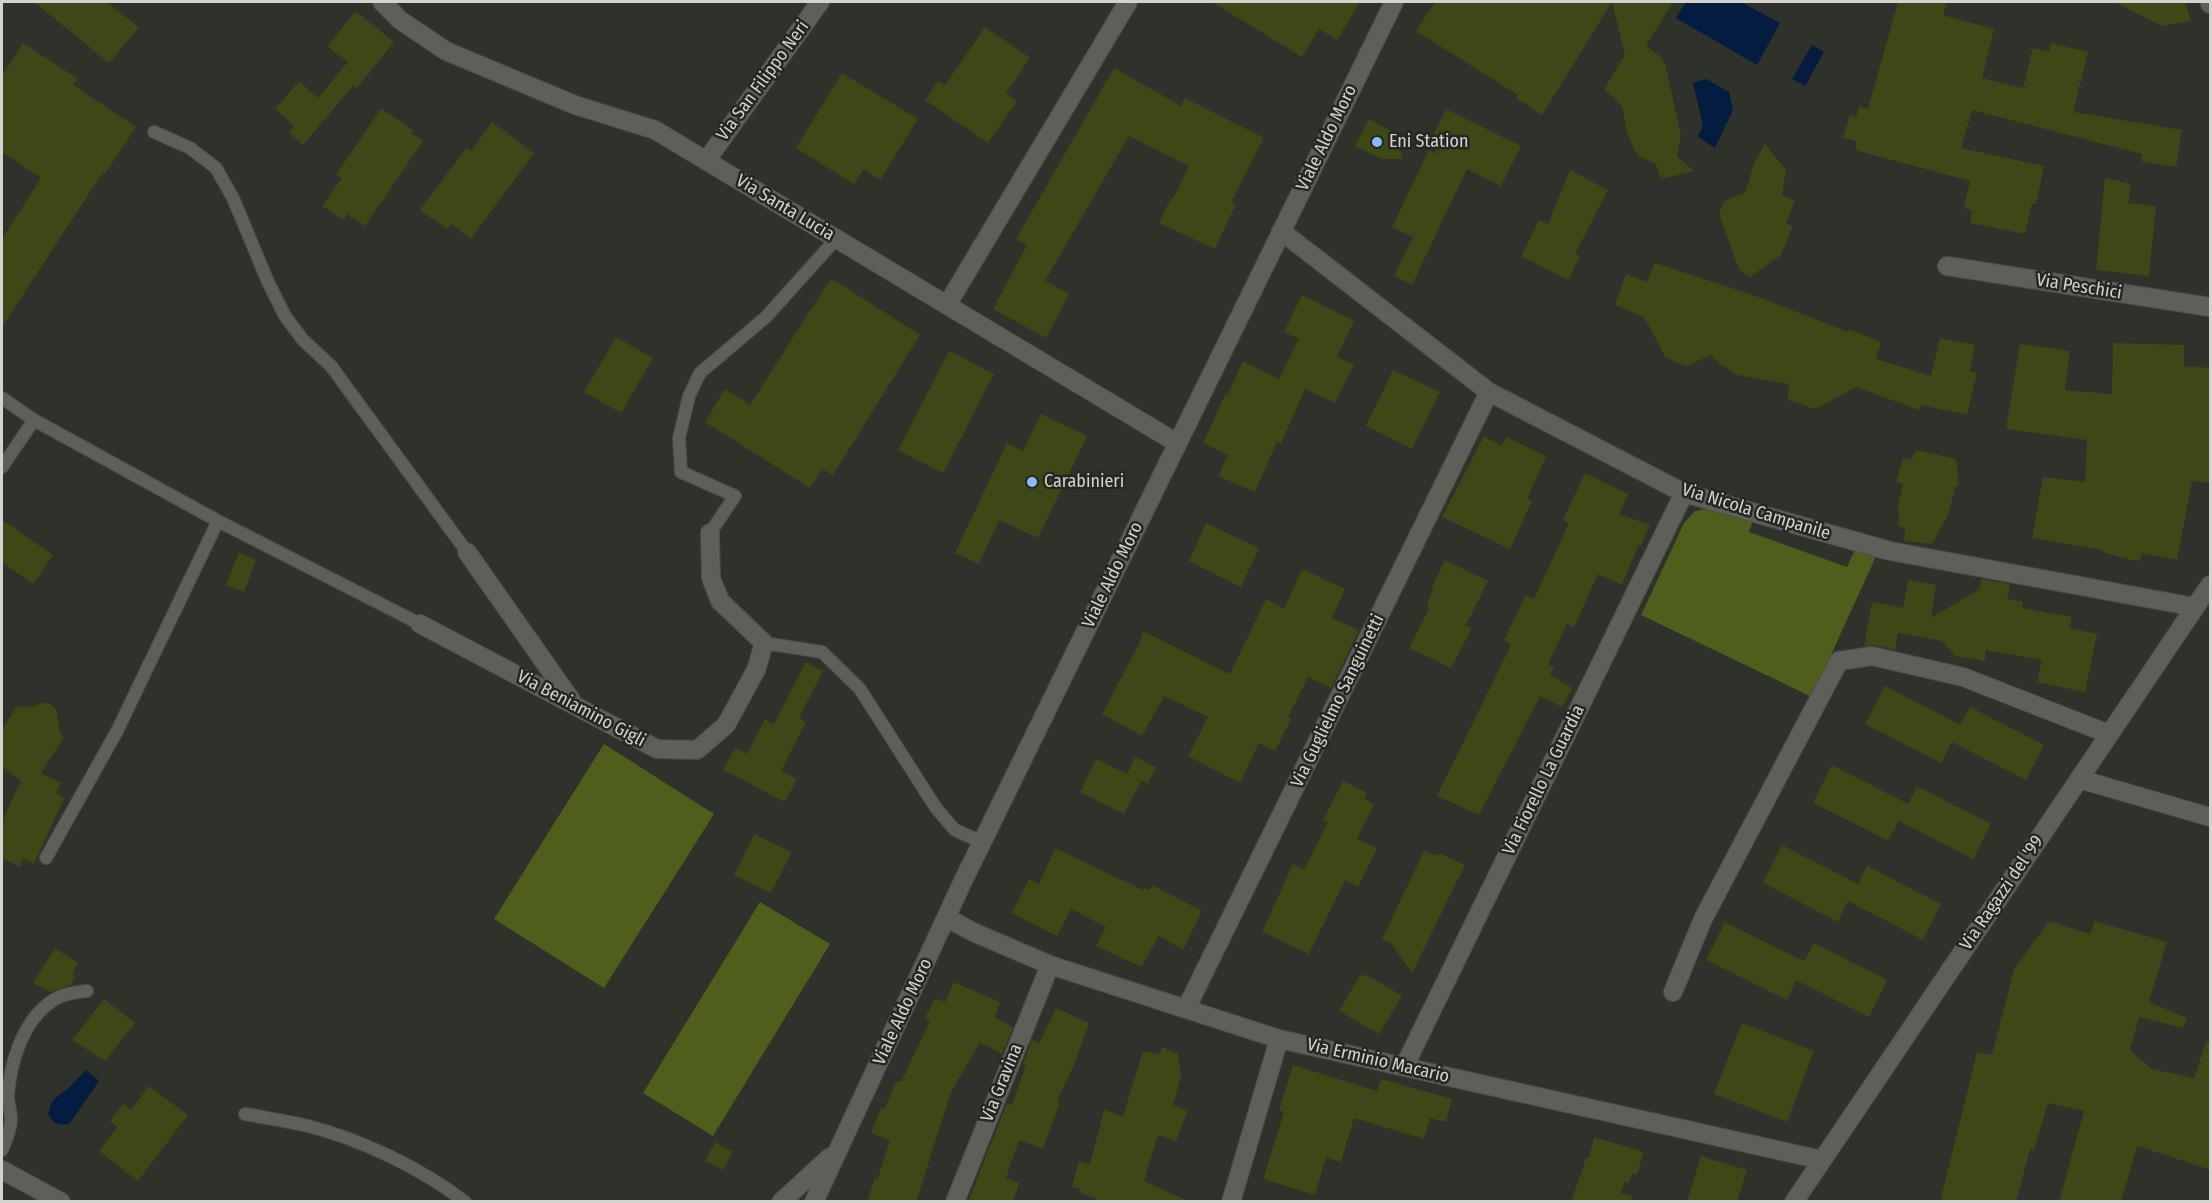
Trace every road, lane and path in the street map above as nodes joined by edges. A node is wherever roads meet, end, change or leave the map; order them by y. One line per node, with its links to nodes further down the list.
1 (382, 2): 6 (street, Via Santa Lucia)
2 (820, 2): 6 (street, Via San Filippo Neri)
3 (1128, 2): 10 (street)
4 (1394, 2): 7 (street, Viale Aldo Moro)
5 (154, 132): 20 (lane)
6 (706, 161): 8 (street, Via Santa Lucia)
7 (1281, 231): 12 (street, Via Nicola Campanile); 15 (street, Viale Aldo Moro)
8 (836, 239): 10 (street, Via Santa Lucia); 19 (lane)
9 (1947, 266): 11 (street, Via Peschici)
10 (946, 305): 15 (street, Via Santa Lucia)
11 (2211, 307)
12 (1489, 392): 17 (street, Via Nicola Campanile); 35 (street, Via Guglielmo Sanguinetti)
13 (2, 398): 14 (lane)
14 (34, 420): 16 (lane); 18 (lane)
15 (1177, 443): 29 (street, Viale Aldo Moro)
16 (2, 467)
17 (1684, 493): 22 (street, Via Nicola Campanile); 37 (street, Via Fiorello La Guardia)
18 (218, 521): 23 (lane); 30 (lane)
19 (710, 533): 24 (street)
20 (467, 552): 25 (street)
21 (2211, 585): 22 (street, Via Ragazzi del '99)
22 (2195, 607): 26 (street, Via Ragazzi del '99)
23 (420, 624): 25 (street, Via Beniamino Gigli)
24 (765, 643): 25 (street, Via Beniamino Gigli); 29 (lane)
25 (574, 704)
26 (2109, 734): 27 (street, Via Ragazzi del '99); 34 (street)
27 (2079, 779): 28 (street); 41 (street, Via Ragazzi del '99)
28 (2211, 817)
29 (982, 842): 31 (street, Viale Aldo Moro)
30 (45, 858)
31 (947, 918): 32 (street, Via Erminio Macario); 40 (street, Viale Aldo Moro)
32 (1050, 965): 35 (street, Via Erminio Macario); 47 (street, Via Gravina)
33 (87, 991): 39 (lane)
34 (1673, 992)
35 (1186, 1010): 36 (street, Via Erminio Macario)
36 (1278, 1039): 37 (street, Via Erminio Macario); 48 (street)
37 (1404, 1067): 41 (street, Via Erminio Macario)
38 (245, 1114): 44 (lane)
39 (2, 1150)
40 (838, 1150): 45 (street, Viale Aldo Moro); 46 (street, Viale Aldo Moro)
41 (1822, 1160): 49 (street, Via Ragazzi del '99)
42 (2, 1170): 43 (street)
43 (61, 1202)
44 (465, 1202)
45 (781, 1202)
46 (814, 1202)
47 (954, 1202)
48 (1232, 1202)
49 (1794, 1202)

